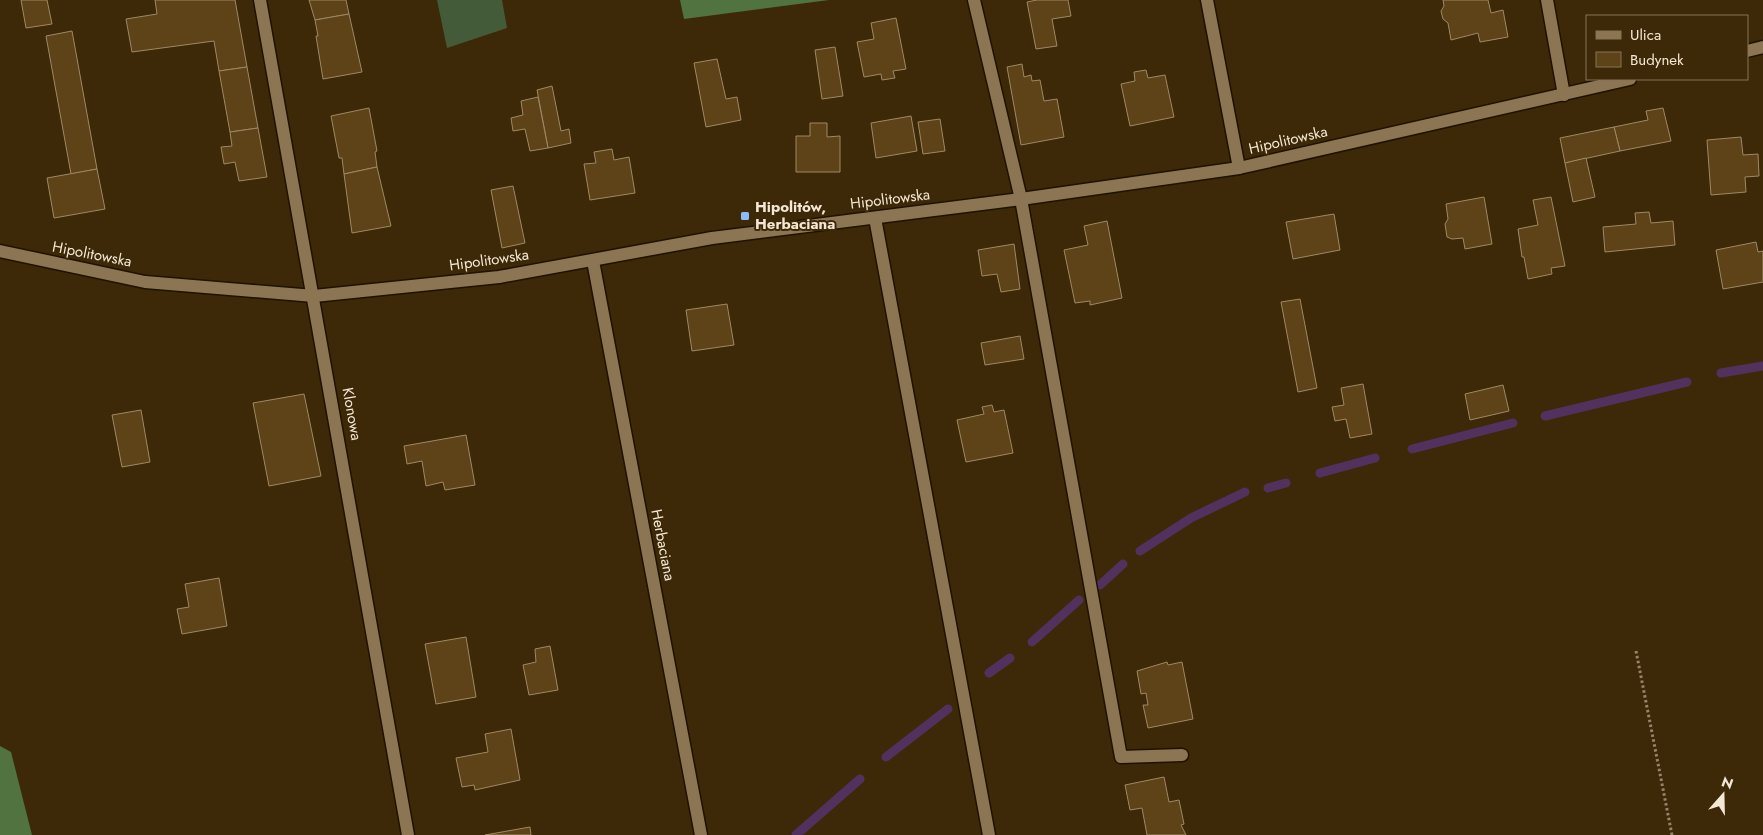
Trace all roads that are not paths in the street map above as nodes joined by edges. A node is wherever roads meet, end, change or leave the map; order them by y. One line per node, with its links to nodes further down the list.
1 (260, 0): 14 (street, Klonowa)
2 (974, 0): 10 (street)
3 (1207, 0): 9 (street)
4 (1547, 0): 8 (street)
5 (1763, 47): 6 (street)
6 (1748, 51)
7 (1626, 80): 8 (street, Hipolitowska)
8 (1564, 94): 9 (street, Hipolitowska)
9 (1239, 168): 10 (street, Hipolitowska)
10 (1021, 199): 11 (street, Hipolitowska); 15 (street)
11 (875, 218): 13 (street, Hipolitowska); 18 (street)
12 (0, 251): 14 (street, Hipolitowska)
13 (593, 261): 14 (street, Hipolitowska); 17 (street, Herbaciana)
14 (314, 296): 16 (street, Klonowa)
15 (1182, 755)
16 (408, 835)
17 (701, 835)
18 (988, 835)

